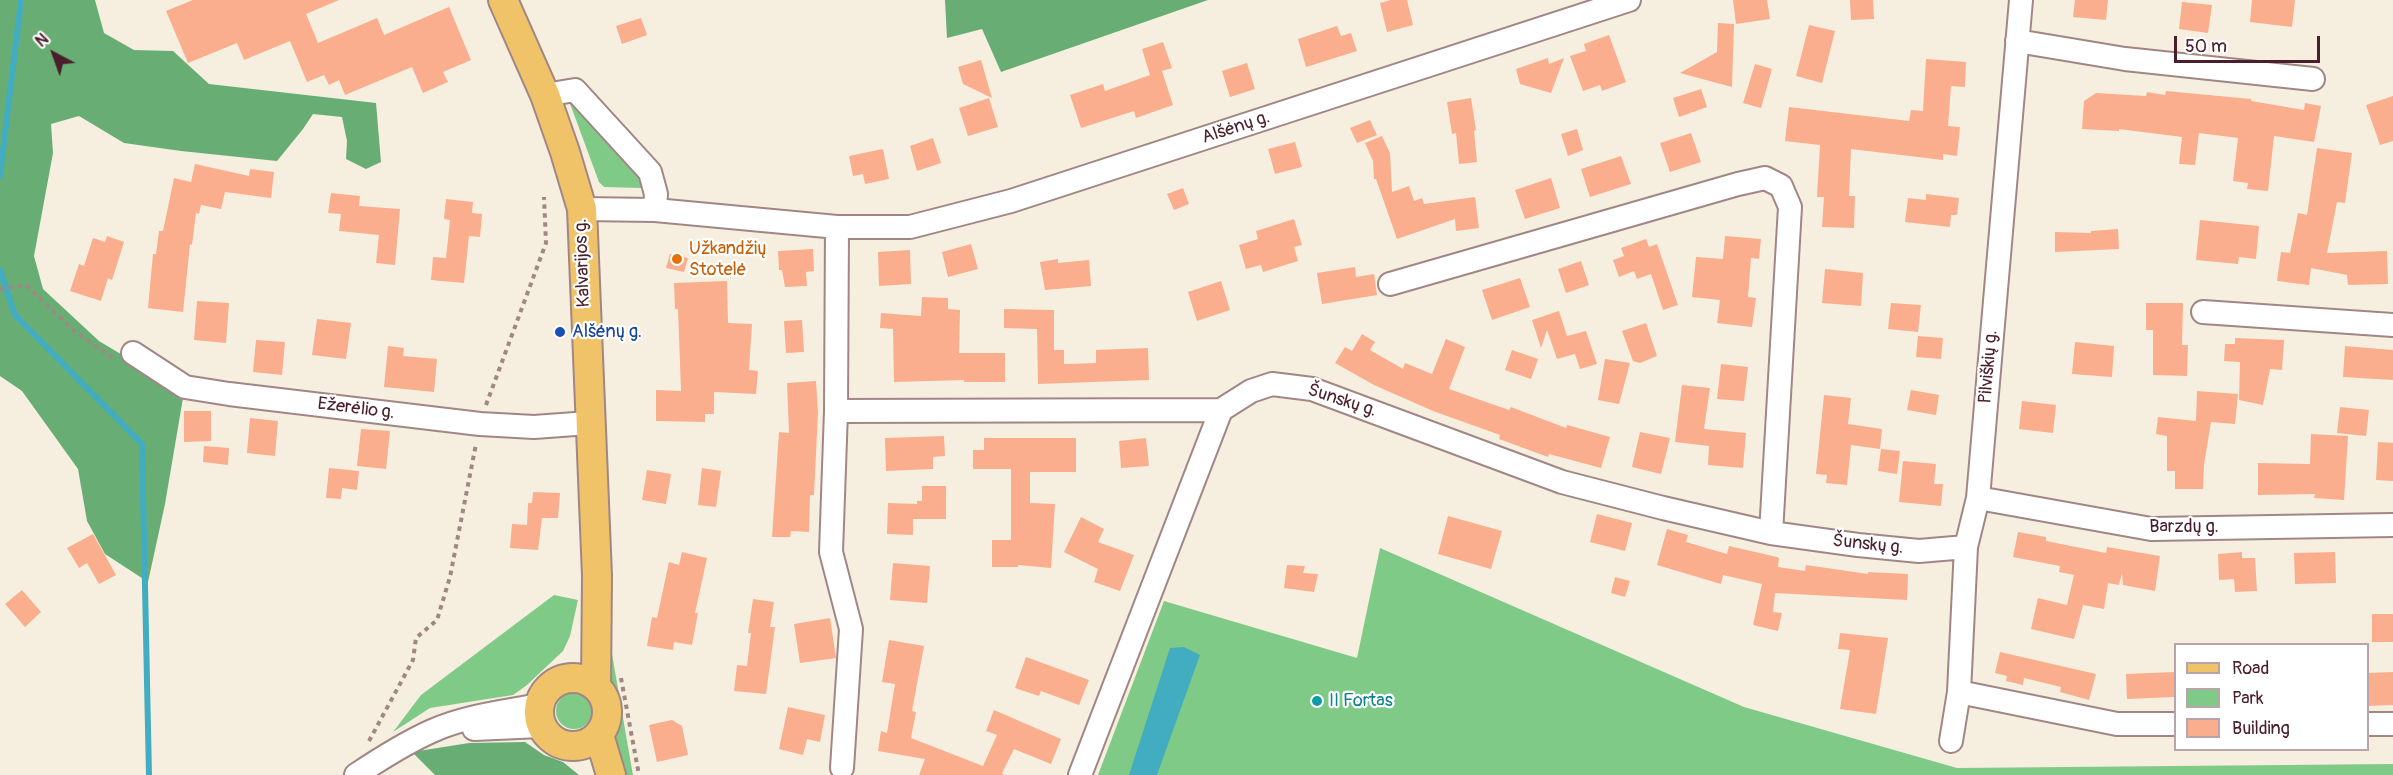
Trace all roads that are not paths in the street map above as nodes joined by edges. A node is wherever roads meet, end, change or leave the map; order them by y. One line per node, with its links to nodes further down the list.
1 (503, 0): 6 (main road, Kalvarijos g.)
2 (1629, 0): 9 (street, Alšėnų g.)
3 (2021, 0): 4 (street, Pilviškių g.)
4 (2016, 41): 5 (street); 17 (street, Pilviškių g.)
5 (2313, 79)
6 (545, 95): 7 (main road, Kalvarijos g.); 8 (street)
7 (582, 209): 8 (street, Alšėnų g.); 16 (main road, Kalvarijos g.)
8 (655, 210): 9 (street, Alšėnų g.)
9 (837, 227): 15 (street)
10 (1390, 284): 19 (street)
11 (2203, 312): 12 (street)
12 (2393, 325)
13 (126, 357): 16 (street, Ežerėlio g.)
14 (1221, 410): 15 (street); 19 (street, Šunskų g.); 36 (street)
15 (836, 411): 32 (street)
16 (589, 423): 21 (main road, Kalvarijos g.)
17 (1978, 498): 18 (street, Barzdų g.); 20 (street, Pilviškių g.)
18 (2393, 525)
19 (1771, 533): 20 (street, Šunskų g.)
20 (1966, 547): 24 (street, Pilviškių g.)
21 (597, 576): 22 (main road, Kalvarijos g.); 23 (main road, Kalvarijos g.)
22 (567, 678): 23 (main road); 25 (main road)
23 (596, 686): 29 (main road)
24 (1959, 692): 26 (street); 30 (street, Pilviškių g.)
25 (540, 716): 31 (main road); 33 (street)
26 (2174, 724)
27 (2369, 724): 28 (street)
28 (2393, 724)
29 (599, 735): 31 (main road); 35 (main road)
30 (1951, 741)
31 (568, 746): 34 (main road)
32 (842, 768)
33 (356, 775)
34 (593, 775)
35 (611, 775)
36 (1080, 775)

